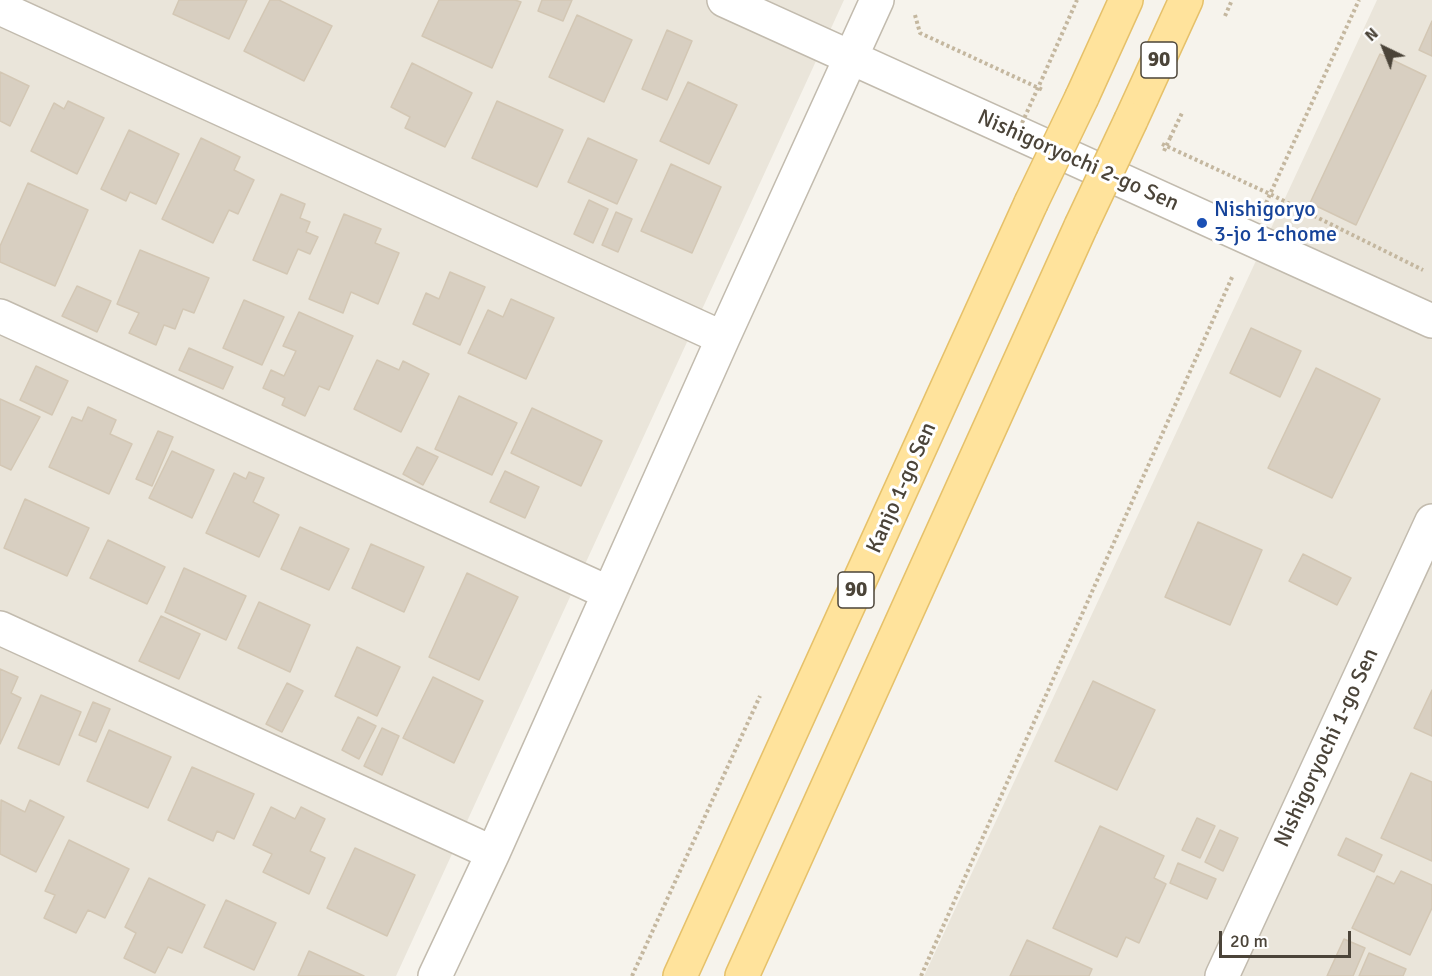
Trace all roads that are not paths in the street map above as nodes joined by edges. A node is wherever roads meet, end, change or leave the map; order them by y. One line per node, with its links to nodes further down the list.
1 (724, 0): 6 (street, Nishigoryochi 2-go Sen)
2 (877, 0): 6 (street)
3 (1126, 0): 15 (main road, Kanjo 1-go Sen / 90, bridge)
4 (1186, 0): 16 (main road, 90, bridge)
5 (0, 8): 9 (street)
6 (850, 57): 8 (street, Nishigoryochi 2-go Sen); 9 (street)
7 (0, 316): 11 (street)
8 (1432, 321)
9 (723, 338): 11 (street)
10 (1432, 521): 17 (street, Nishigoryochi 1-go Sen)
11 (609, 593): 13 (street)
12 (0, 628): 13 (street)
13 (493, 853): 14 (street)
14 (435, 976)
15 (680, 976)
16 (742, 976)
17 (1222, 976)

